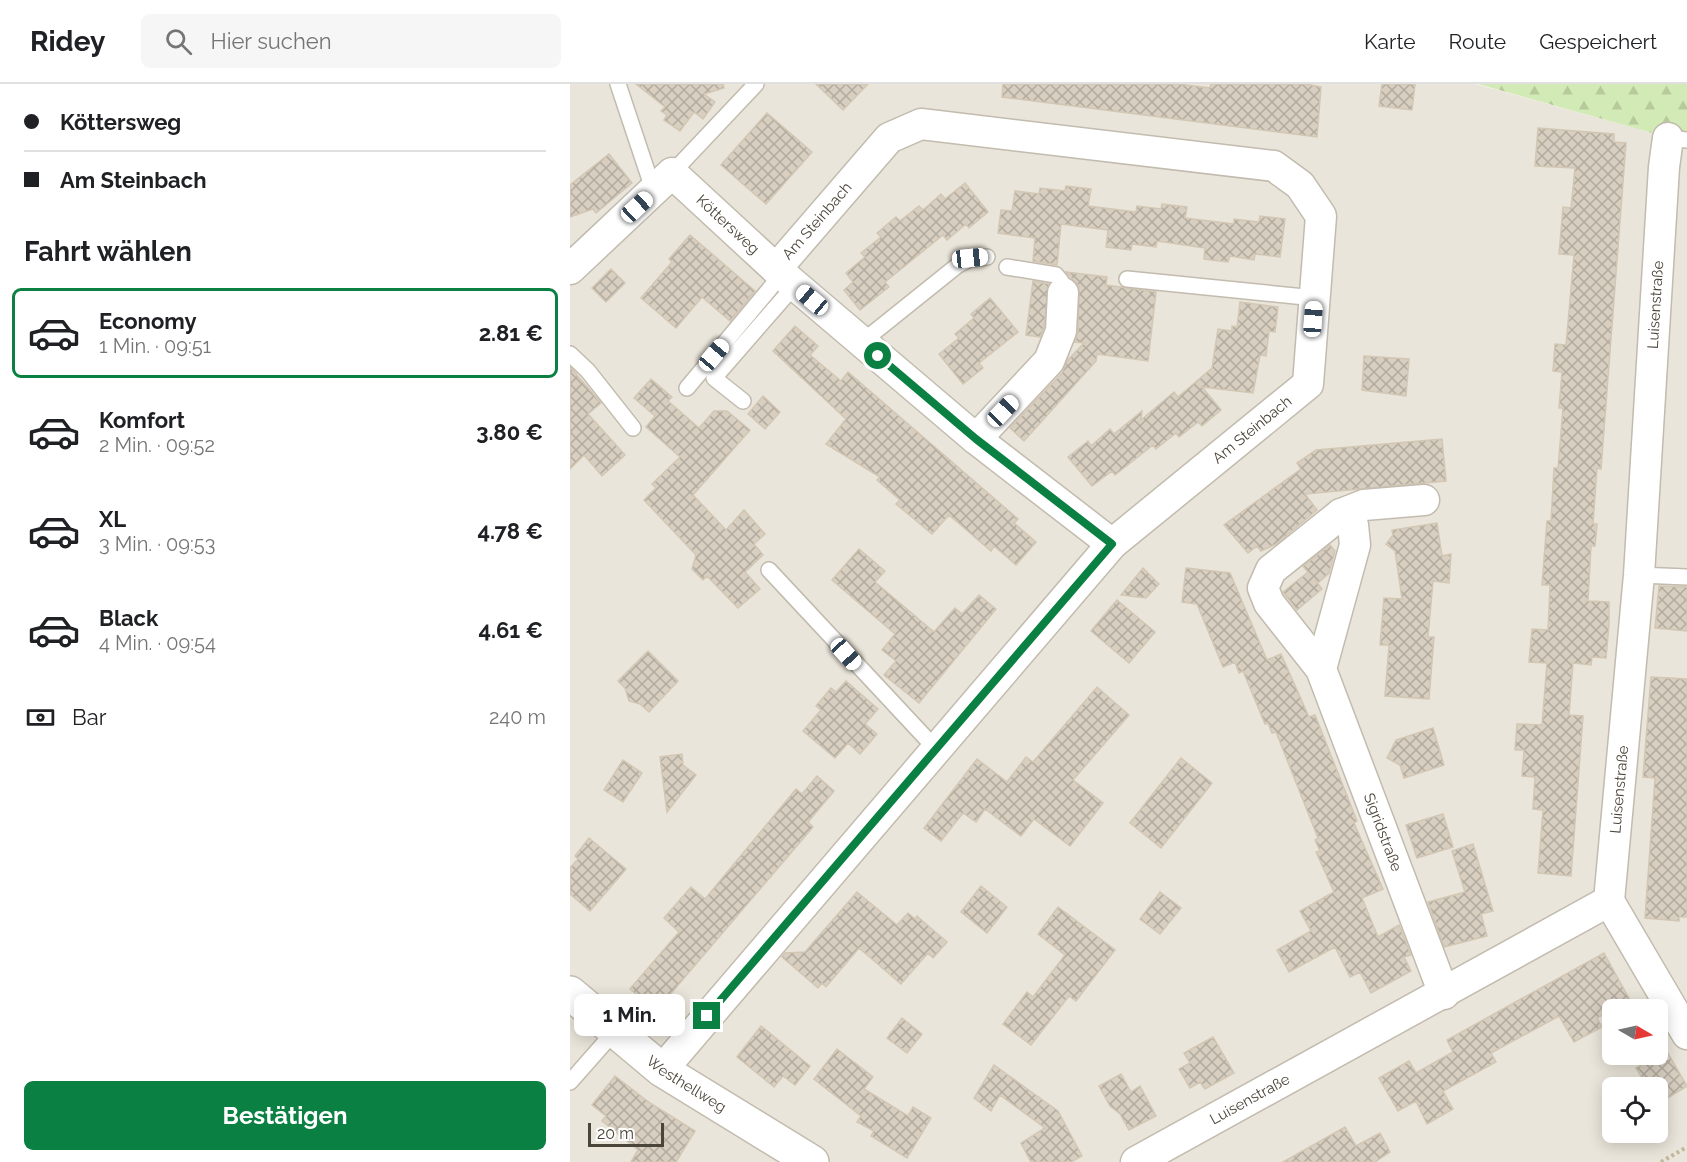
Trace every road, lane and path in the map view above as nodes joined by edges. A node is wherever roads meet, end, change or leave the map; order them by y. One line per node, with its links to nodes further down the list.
1 (618, 84): 4 (lane)
2 (756, 84): 4 (lane)
3 (1678, 139): 22 (street, Luisenstraße)
4 (663, 182): 7 (street); 8 (street, Köttersweg)
5 (987, 257): 12 (lane)
6 (1007, 267): 10 (lane)
7 (570, 269)
8 (784, 276): 11 (street, Am Steinbach); 12 (street, Köttersweg); 14 (lane); 15 (lane)
9 (1126, 279): 11 (lane)
10 (1062, 292): 17 (street)
11 (1315, 298): 20 (street, Am Steinbach)
12 (862, 342): 17 (street, Köttersweg)
13 (570, 354): 16 (lane)
14 (687, 388)
15 (743, 401)
16 (633, 428)
17 (976, 439): 20 (street, Köttersweg)
18 (1424, 500): 19 (street, Sigridstraße)
19 (1341, 514): 24 (street); 24 (street, Sigridstraße)
20 (1112, 544): 25 (street, Am Steinbach)
21 (770, 570): 25 (lane)
22 (1639, 576): 23 (lane); 26 (street, Luisenstraße)
23 (1687, 577)
24 (1321, 669): 28 (street, Sigridstraße)
25 (936, 749): 31 (street, Am Steinbach)
26 (1609, 901): 28 (street, Luisenstraße); 30 (street)
27 (570, 993): 29 (street, Westhellweg)
28 (1444, 994): 35 (street, Luisenstraße)
29 (615, 1031): 31 (street, Westhellweg); 32 (lane)
30 (1687, 1034)
31 (662, 1070): 34 (street, Westhellweg)
32 (570, 1083)
33 (1687, 1147): 36 (path)
34 (812, 1162)
35 (1136, 1162)
36 (1661, 1162)

